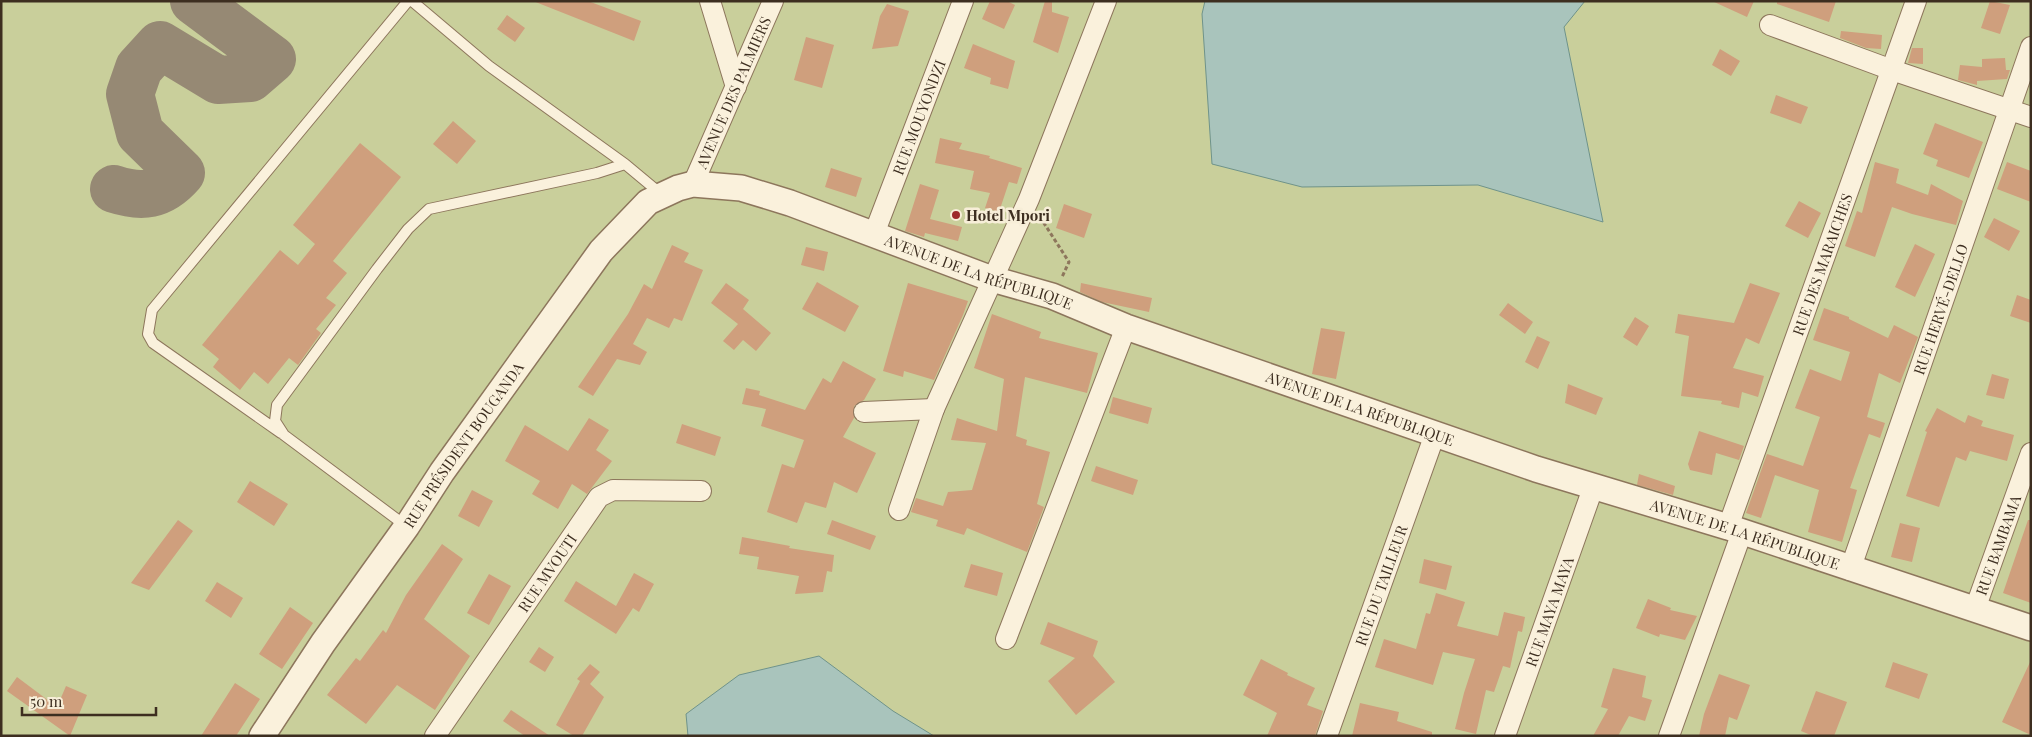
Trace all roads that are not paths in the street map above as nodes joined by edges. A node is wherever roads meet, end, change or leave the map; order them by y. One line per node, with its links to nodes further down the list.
1 (408, 1): 23 (lane)
2 (412, 1): 14 (lane)
3 (710, 1): 11 (street)
4 (772, 1): 11 (street, AVENUE DES PALMIERS)
5 (963, 1): 17 (street, RUE MOUYONDZI)
6 (1106, 1): 18 (street)
7 (1916, 1): 10 (street, RUE DES MARAICHES)
8 (1770, 25): 10 (street)
9 (2031, 47): 12 (street, RUE HERVÉ-DELLO)
10 (1892, 70): 12 (street); 29 (street, RUE DES MARAICHES)
11 (736, 86): 15 (street, AVENUE DES PALMIERS)
12 (2008, 110): 13 (street); 30 (street, RUE HERVÉ-DELLO)
13 (2031, 117)
14 (625, 164): 16 (lane); 23 (lane)
15 (693, 184): 16 (street, RUE PRÉSIDENT BOUGANDA); 17 (street, AVENUE DE LA RÉPUBLIQUE)
16 (662, 194): 28 (street, RUE PRÉSIDENT BOUGANDA)
17 (874, 234): 18 (street, AVENUE DE LA RÉPUBLIQUE)
18 (992, 279): 19 (street, AVENUE DE LA RÉPUBLIQUE); 20 (street)
19 (1126, 327): 22 (street, AVENUE DE LA RÉPUBLIQUE); 33 (street)
20 (934, 409): 21 (street); 27 (street)
21 (864, 412)
22 (1435, 434): 25 (street, AVENUE DE LA RÉPUBLIQUE); 36 (street, RUE DU TAILLEUR)
23 (284, 435): 28 (lane)
24 (2031, 453): 31 (street, RUE BAMBAMA)
25 (1593, 488): 29 (street, AVENUE DE LA RÉPUBLIQUE); 37 (street, RUE MAYA MAYA)
26 (701, 491): 35 (street, RUE MVOUTI)
27 (898, 510)
28 (406, 526): 34 (street, RUE PRÉSIDENT BOUGANDA)
29 (1735, 530): 30 (street, AVENUE DE LA RÉPUBLIQUE); 38 (street, RUE DES MARAICHES)
30 (1850, 570): 31 (street, AVENUE DE LA RÉPUBLIQUE)
31 (1976, 609): 32 (street, AVENUE DE LA RÉPUBLIQUE)
32 (2031, 628)
33 (1006, 639)
34 (268, 734)
35 (435, 736)
36 (1327, 736)
37 (1505, 736)
38 (1669, 736)

